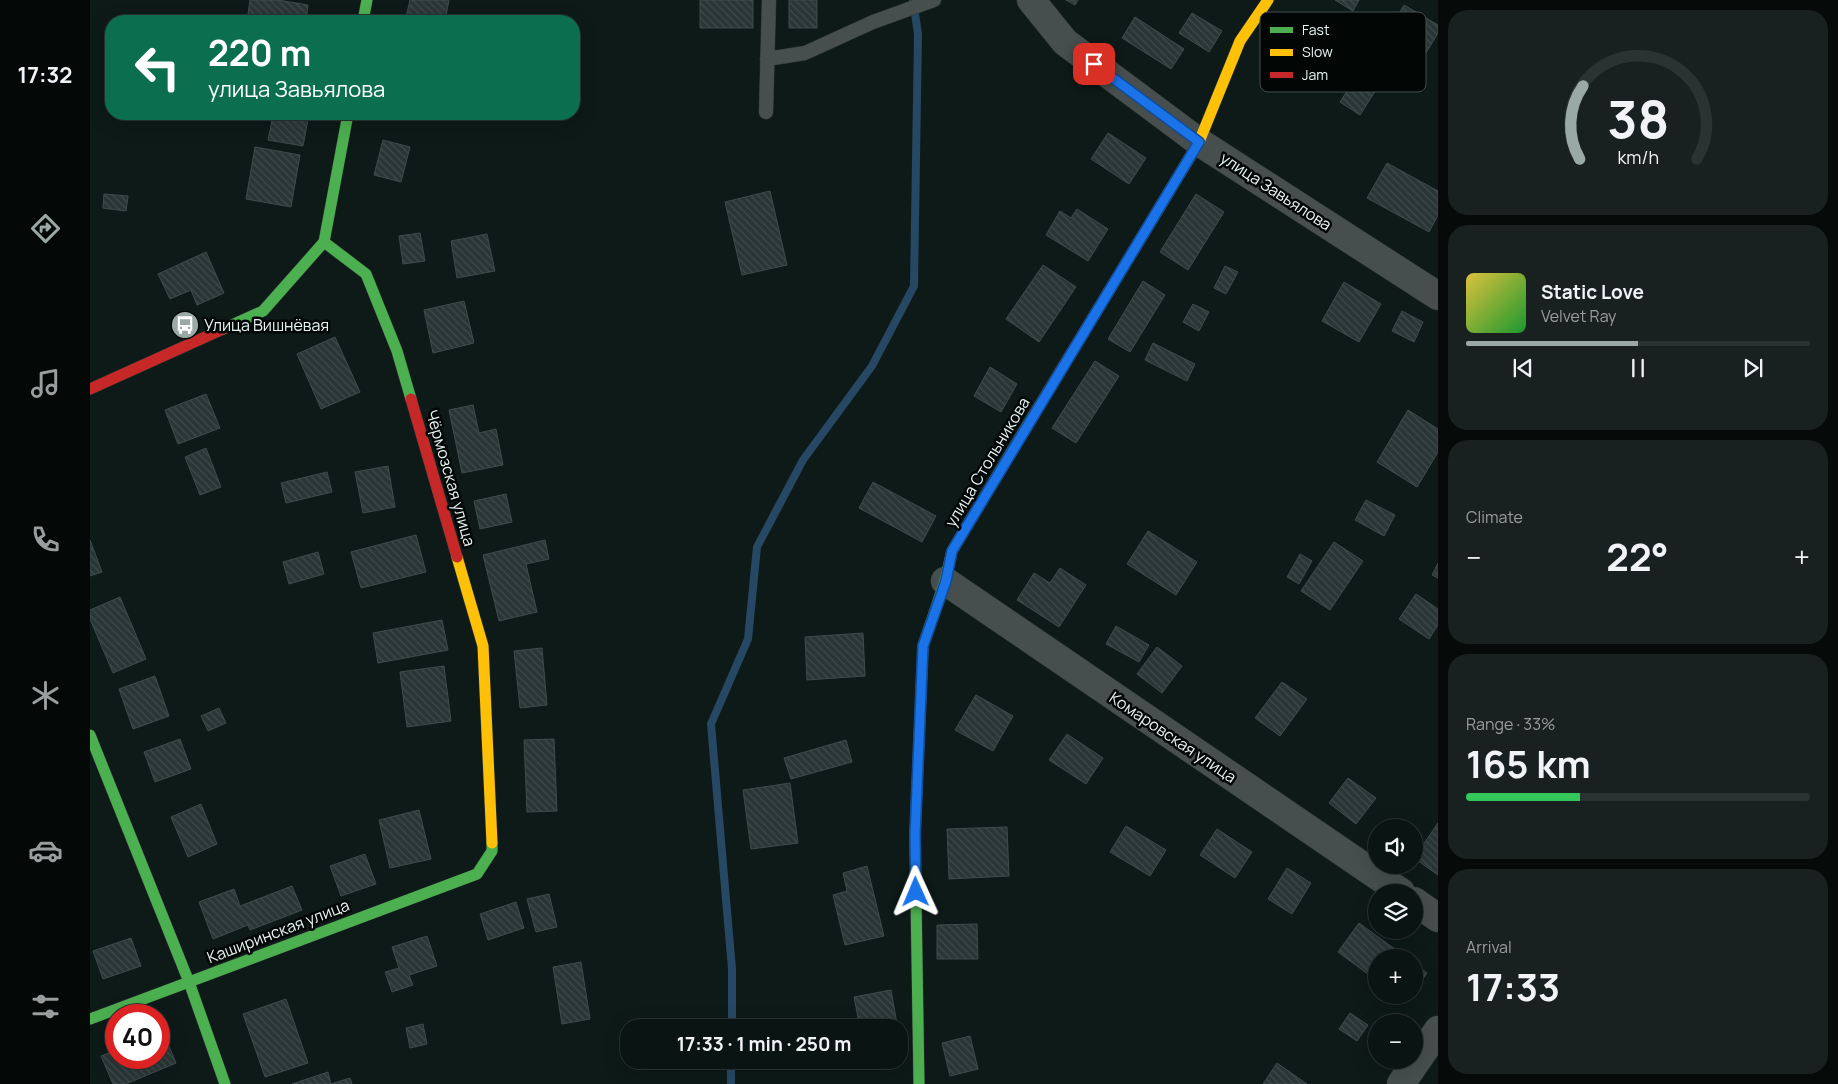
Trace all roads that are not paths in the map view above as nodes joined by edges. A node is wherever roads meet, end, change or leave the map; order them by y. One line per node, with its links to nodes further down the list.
1 (367, 0): 6 (street)
2 (769, 0): 7 (lane)
3 (934, 0): 7 (lane)
4 (1031, 0): 10 (street, улица Завьялова)
5 (1268, 0): 10 (street, улица Стольникова)
6 (365, 15)
7 (767, 59): 8 (lane)
8 (766, 112)
9 (347, 120): 11 (street)
10 (1199, 142): 12 (street, улица Завьялова); 14 (street, улица Стольникова)
11 (324, 242): 13 (street); 16 (street, Чёрмозская улица)
12 (1438, 296)
13 (90, 389)
14 (946, 581): 17 (street, Комаровская улица); 24 (street, улица Стольникова)
15 (90, 735): 20 (street)
16 (477, 874): 20 (street, Каширинская улица)
17 (1389, 884)
18 (1423, 907): 19 (street)
19 (1438, 918)
20 (189, 982): 21 (street, Каширинская улица); 23 (street)
21 (90, 1019)
22 (1438, 1030): 25 (street)
23 (225, 1084)
24 (918, 1084)
25 (1401, 1084)

